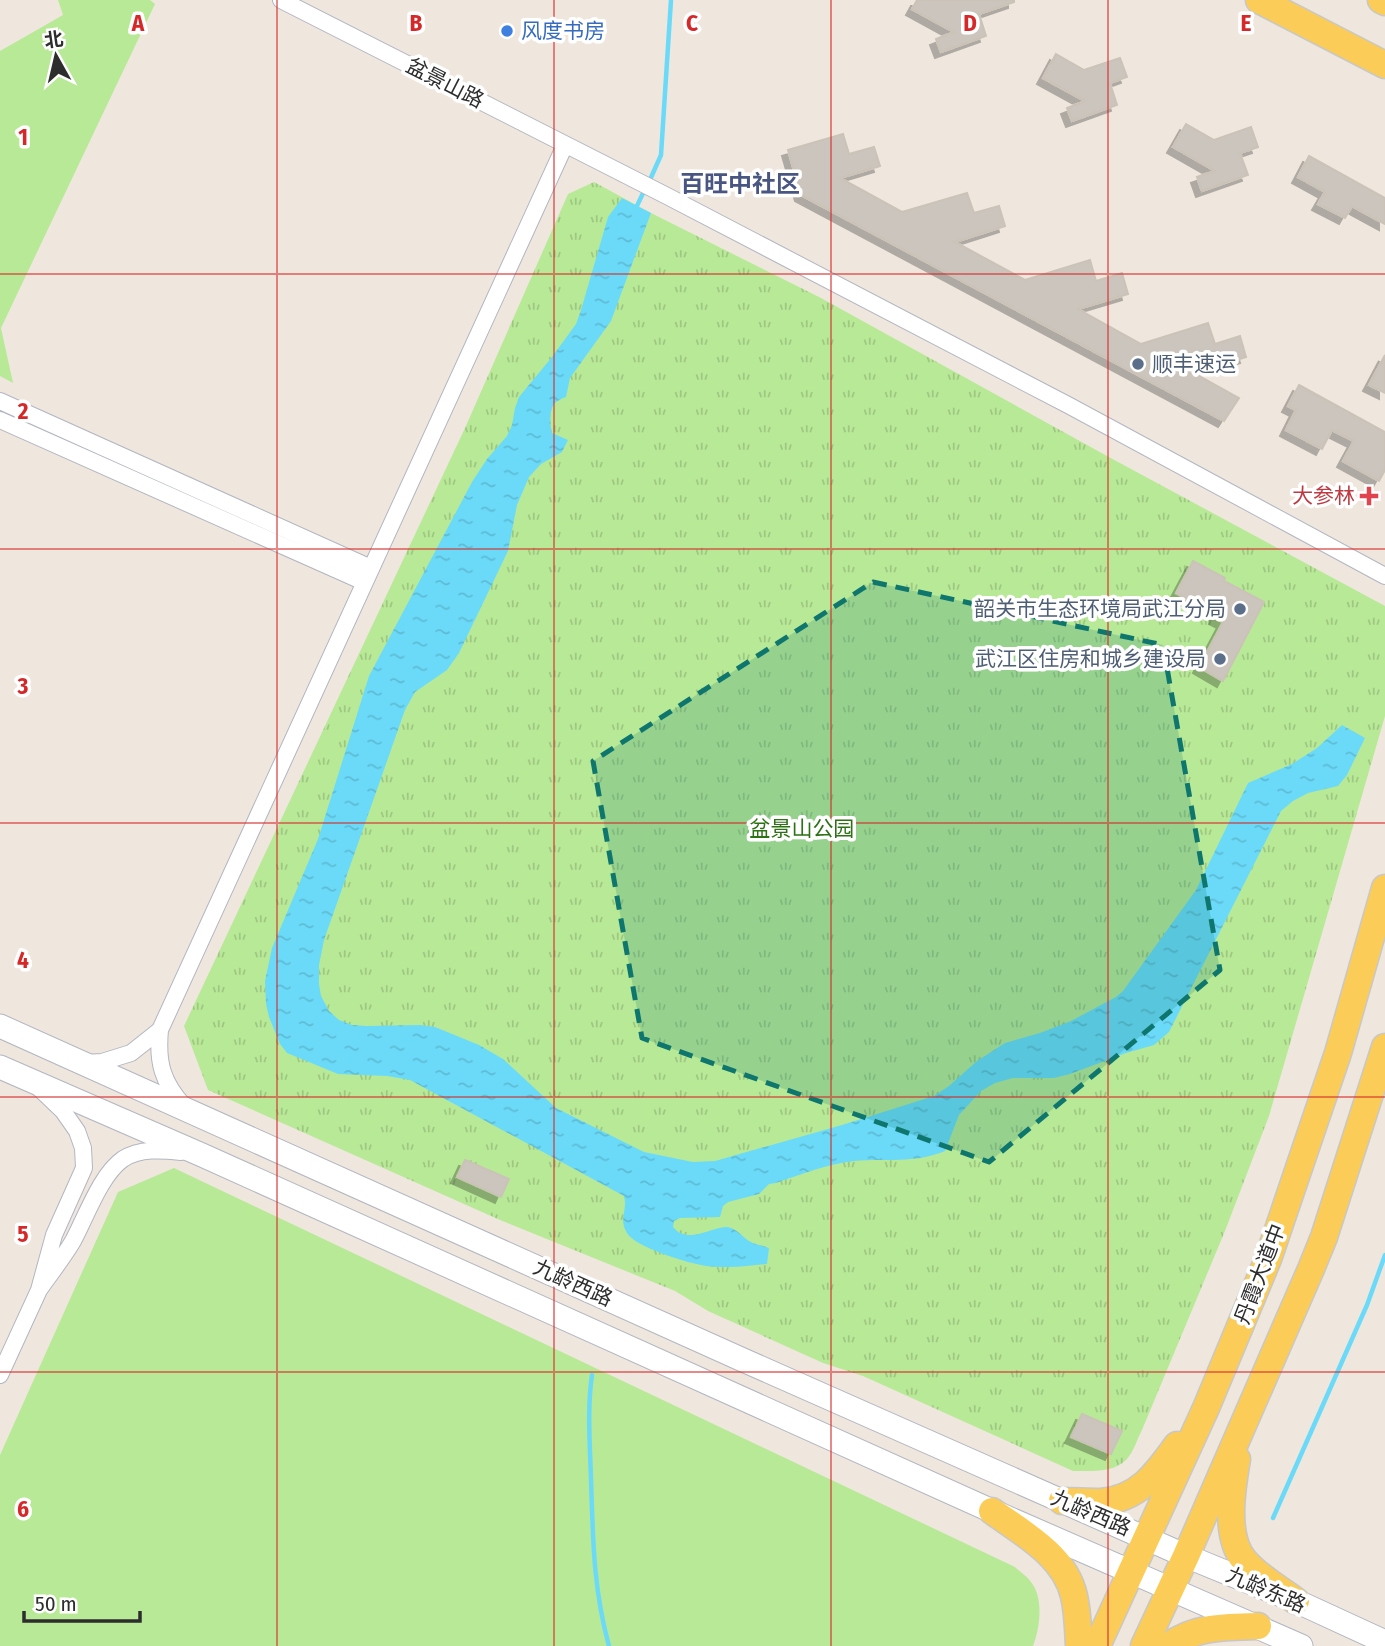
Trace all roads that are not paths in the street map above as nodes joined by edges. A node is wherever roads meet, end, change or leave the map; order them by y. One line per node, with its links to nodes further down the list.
1 (281, 0): 4 (street, 盆景山路)
2 (1259, 0): 3 (main road)
3 (1385, 65)
4 (565, 145): 7 (street); 8 (street, 盆景山路)
5 (0, 401): 7 (street)
6 (0, 419): 7 (street)
7 (367, 575): 11 (street)
8 (1385, 576)
9 (1385, 888): 18 (main road, 丹霞大道中)
10 (0, 1026): 13 (main road, 九龄西路)
11 (160, 1030): 13 (street); 16 (street)
12 (1385, 1047): 19 (main road, 丹霞大道中)
13 (82, 1063): 16 (main road, 九龄西路)
14 (0, 1067): 15 (main road, 九龄西路)
15 (31, 1080): 17 (main road, 九龄西路); 20 (street)
16 (190, 1113): 24 (main road, 九龄西路)
17 (202, 1155): 20 (street); 25 (main road, 九龄西路)
18 (1274, 1242): 19 (main road); 22 (main road, 丹霞大道中)
19 (1317, 1254): 23 (main road, 丹霞大道中)
20 (39, 1290): 21 (street)
21 (0, 1376)
22 (1206, 1408): 24 (main road); 26 (main road, 丹霞大道中)
23 (1243, 1423): 27 (main road, 丹霞大道中); 30 (main road)
24 (1062, 1501): 26 (main road, 九龄西路)
25 (992, 1510): 28 (main road, 九龄西路); 33 (main road)
26 (1148, 1538): 27 (main road, 九龄东路); 28 (main road, 丹霞大道中)
27 (1186, 1556): 29 (main road, 丹霞大道中); 30 (main road, 九龄东路)
28 (1132, 1571): 29 (main road, 九龄东路); 34 (main road, 丹霞大道中)
29 (1171, 1588): 31 (main road, 九龄东路); 35 (main road, 丹霞大道中)
30 (1296, 1601): 32 (main road, 九龄东路)
31 (1258, 1626): 36 (main road); 37 (main road, 九龄东路)
32 (1385, 1642)
33 (1079, 1646)
34 (1097, 1646)
35 (1144, 1646)
36 (1168, 1646)
37 (1301, 1646)

